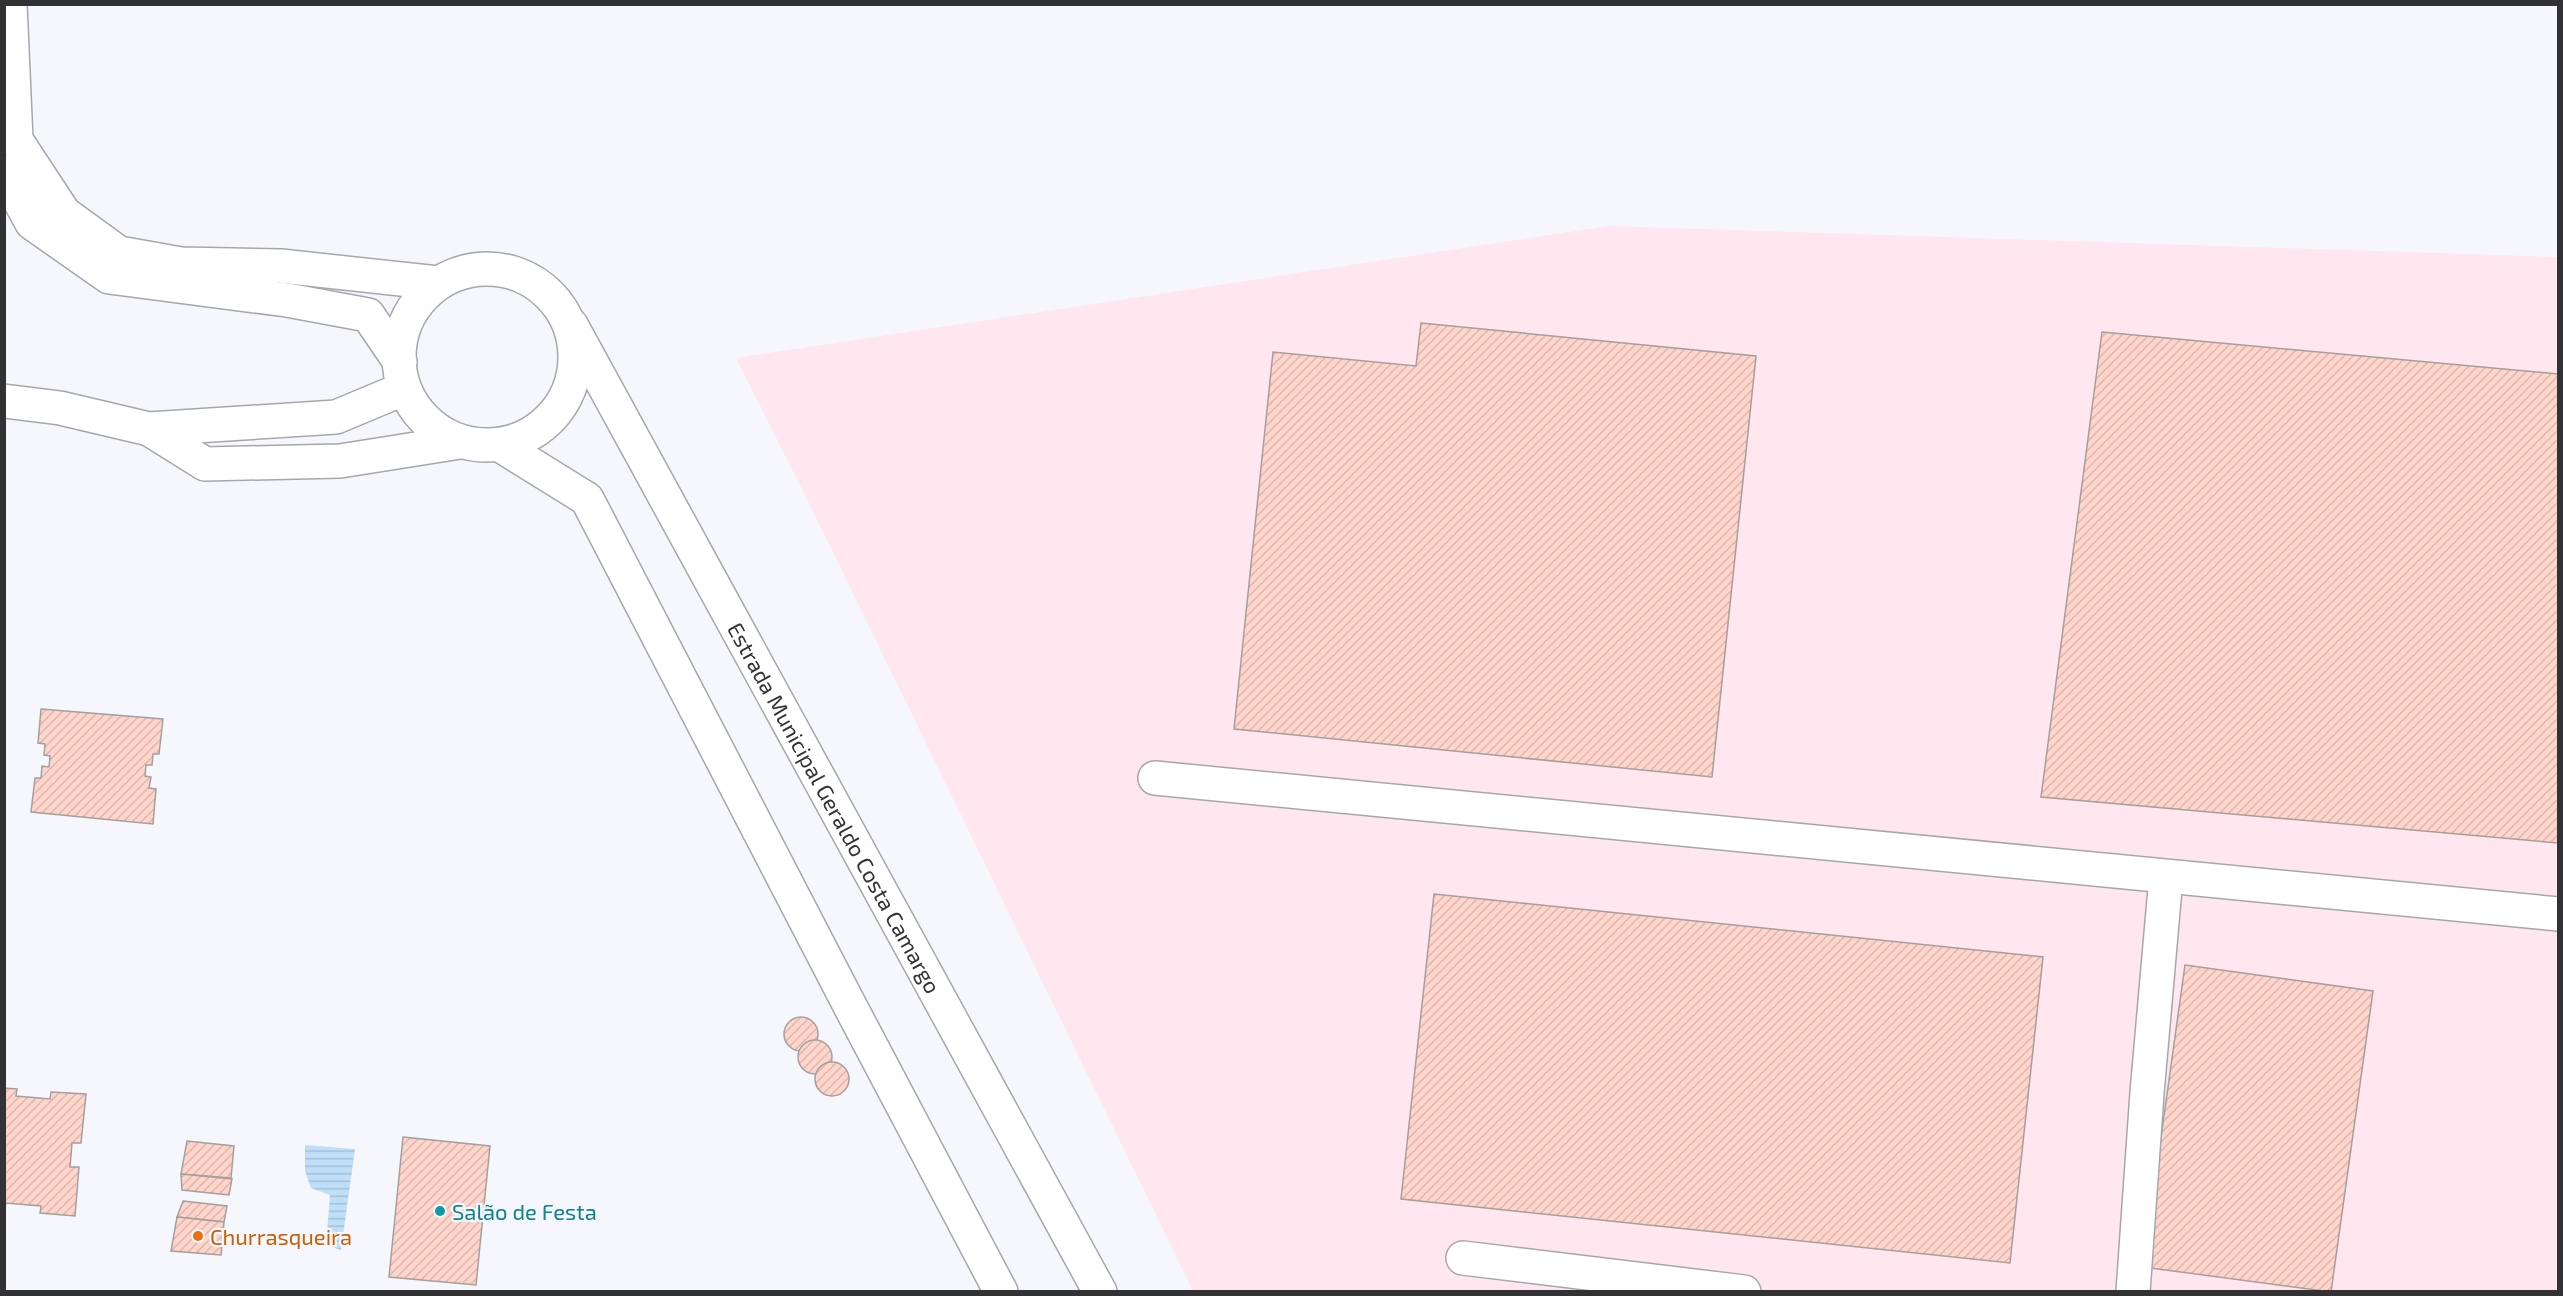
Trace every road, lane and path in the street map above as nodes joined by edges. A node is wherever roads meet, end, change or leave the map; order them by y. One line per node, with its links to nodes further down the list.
1 (10, 4): 3 (street)
2 (4, 172): 5 (street)
3 (438, 283): 4 (street); 5 (street)
4 (571, 325): 9 (street); 15 (street, Estrada Municipal Geraldo Costa Camargo)
5 (402, 375): 7 (street); 8 (street)
6 (4, 401): 7 (street)
7 (149, 429): 8 (street)
8 (460, 442): 9 (street)
9 (500, 445): 14 (street)
10 (1155, 778): 11 (street)
11 (2166, 877): 12 (street); 17 (street)
12 (2559, 914)
13 (1463, 1258): 16 (street)
14 (1001, 1292)
15 (1100, 1292)
16 (1744, 1292)
17 (2133, 1292)

